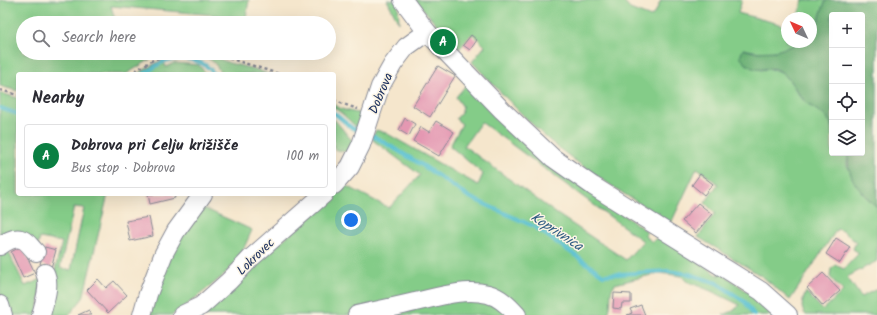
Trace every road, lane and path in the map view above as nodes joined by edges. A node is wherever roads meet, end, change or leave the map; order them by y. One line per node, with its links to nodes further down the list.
1 (404, 0): 2 (street)
2 (427, 32): 10 (street, Dobrova); 24 (street)
3 (153, 60): 5 (path)
4 (234, 60): 6 (path)
5 (133, 72)
6 (273, 72)
7 (0, 90): 8 (path)
8 (16, 94)
9 (336, 101): 10 (path)
10 (366, 129): 11 (street)
11 (336, 183)
12 (202, 196): 20 (street)
13 (322, 196): 21 (street, Lokrovec)
14 (0, 246): 15 (street)
15 (36, 252)
16 (45, 273): 19 (street)
17 (0, 305): 18 (street)
18 (3, 315)
19 (41, 315)
20 (142, 315)
21 (182, 315)
22 (357, 315): 23 (street)
23 (517, 315)
24 (788, 315)

